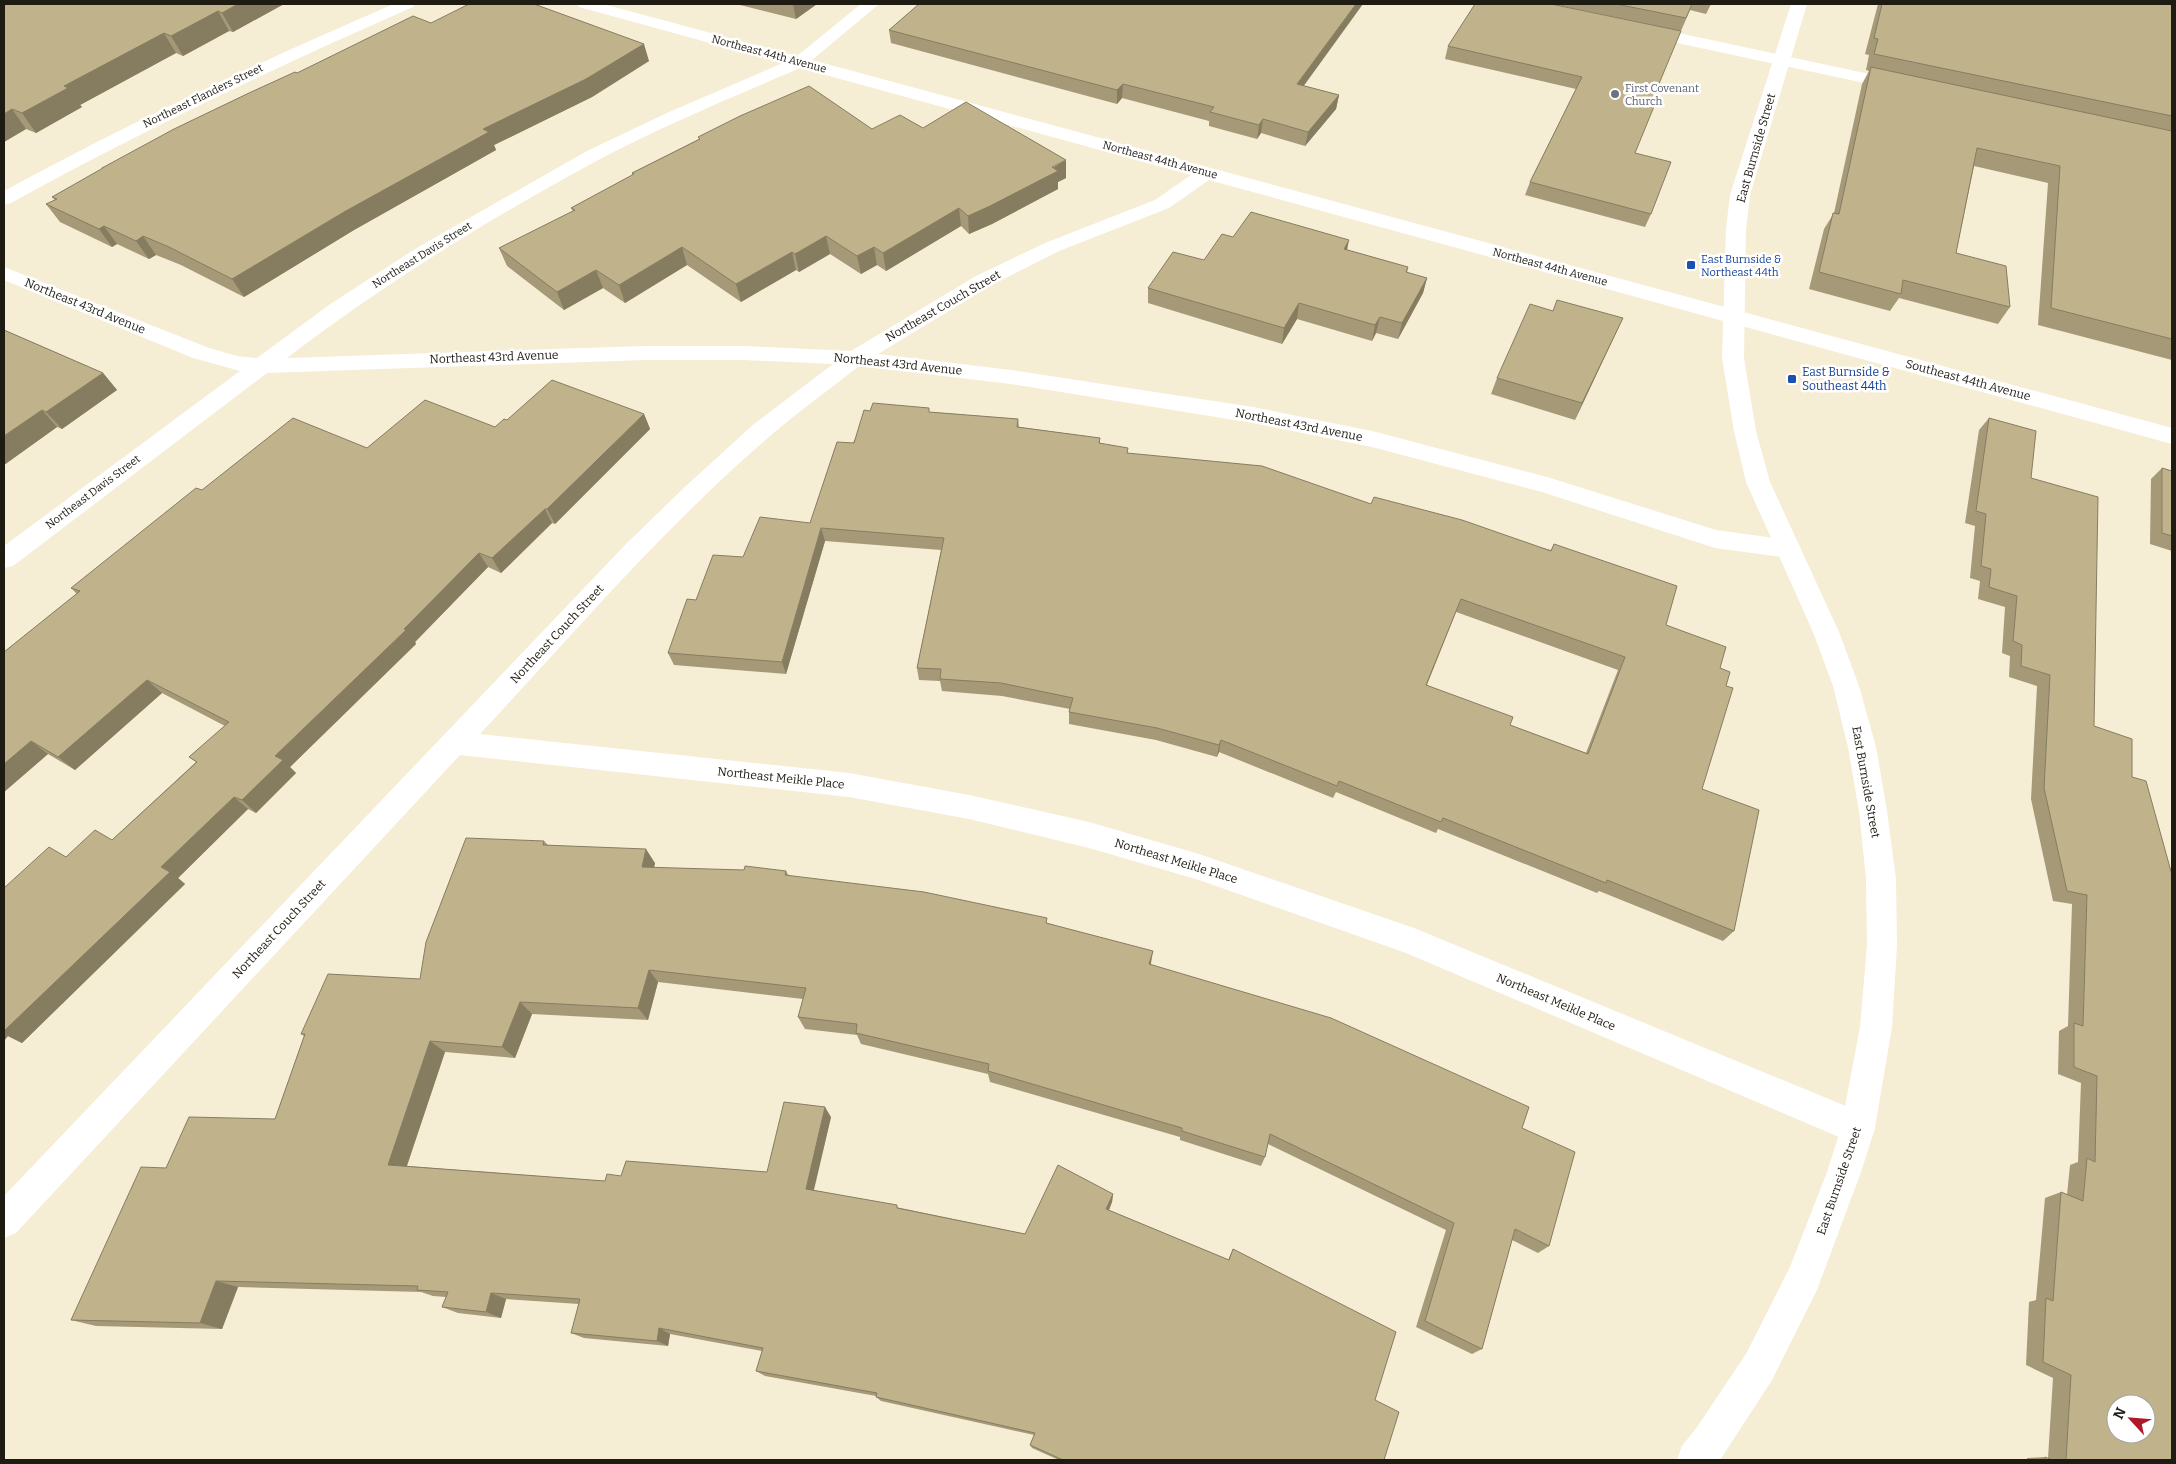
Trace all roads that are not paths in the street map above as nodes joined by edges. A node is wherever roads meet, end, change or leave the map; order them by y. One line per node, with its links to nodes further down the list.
1 (407, 4): 10 (street, Northeast Flanders Street)
2 (584, 4): 7 (street, Northeast 44th Avenue)
3 (871, 4): 7 (street, Northeast Davis Street)
4 (1799, 4): 6 (street, East Burnside Street)
5 (1628, 27): 6 (street)
6 (1781, 60): 8 (street); 12 (street, East Burnside Street)
7 (800, 62): 9 (street, Northeast 44th Avenue); 14 (street, Northeast Davis Street)
8 (1923, 90)
9 (1207, 173): 12 (street, Northeast 44th Avenue); 13 (street, Northeast Couch Street)
10 (4, 199)
11 (4, 273): 14 (street, Northeast 43rd Avenue)
12 (1734, 317): 15 (street, Southeast 44th Avenue); 16 (street, East Burnside Street)
13 (855, 358): 14 (street, Northeast 43rd Avenue); 16 (street, Northeast 43rd Avenue); 18 (street, Northeast Couch Street)
14 (260, 366): 17 (street, Northeast Davis Street)
15 (2172, 436)
16 (1790, 549): 19 (street, East Burnside Street)
17 (4, 559)
18 (455, 743): 19 (street, Northeast Meikle Place); 20 (street, Northeast Couch Street)
19 (1858, 1128): 21 (street, East Burnside Street)
20 (4, 1221)
21 (1696, 1460)

